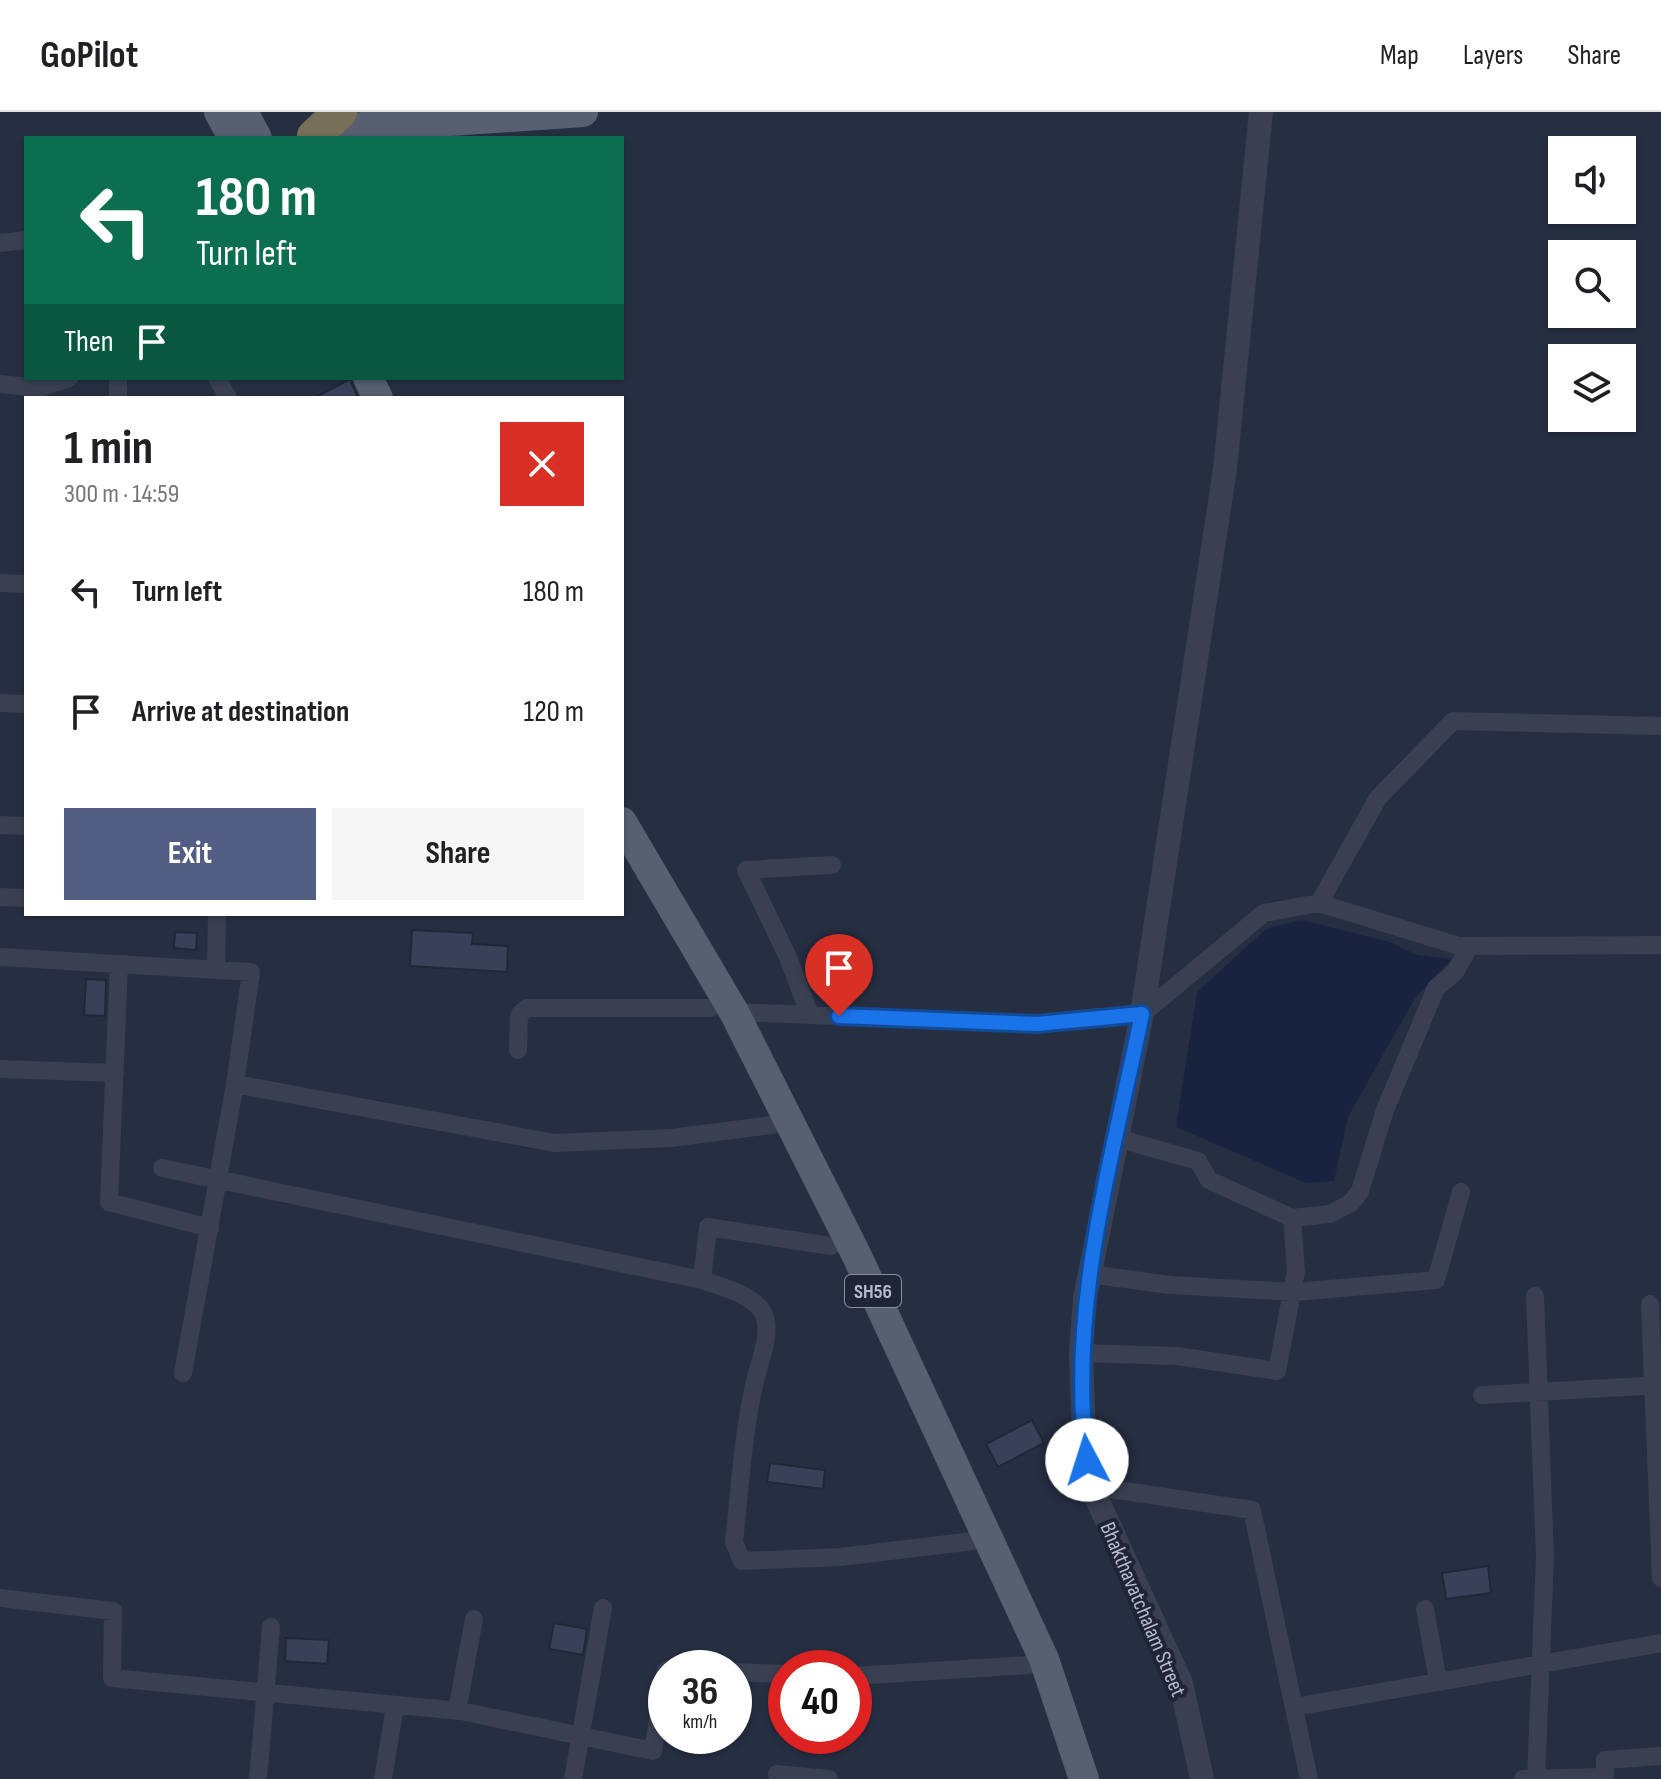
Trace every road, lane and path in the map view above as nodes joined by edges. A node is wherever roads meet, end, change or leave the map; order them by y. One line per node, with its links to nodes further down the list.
1 (219, 112): 6 (main road)
2 (243, 112): 7 (main road)
3 (340, 112): 8 (highway)
4 (583, 112): 9 (main road)
5 (1261, 112): 34 (street, Bhakthavatchalam Street)
6 (232, 136)
7 (256, 136)
8 (313, 136)
9 (315, 136)
10 (24, 240): 11 (street)
11 (0, 243)
12 (63, 380): 13 (street)
13 (0, 384)
14 (0, 583): 15 (street)
15 (24, 584)
16 (0, 703): 17 (street)
17 (24, 704)
18 (1661, 726): 26 (street)
19 (0, 825): 20 (street)
20 (24, 826)
21 (624, 826): 33 (main road, SH56)
22 (624, 860): 33 (main road, SH56)
23 (832, 865): 35 (street)
24 (0, 897): 25 (street)
25 (24, 898)
26 (1319, 903): 29 (street); 34 (street)
27 (217, 916): 32 (street)
28 (1661, 945): 29 (street)
29 (1470, 946): 45 (street)
30 (0, 957): 31 (street)
31 (119, 964): 32 (street); 38 (street)
32 (216, 970): 39 (street)
33 (723, 1010): 35 (street); 36 (street); 40 (main road, SH56)
34 (1142, 1014): 35 (street); 41 (street, Bhakthavatchalam Street)
35 (810, 1015)
36 (518, 1050)
37 (0, 1069): 38 (street)
38 (115, 1073): 46 (street)
39 (235, 1084): 40 (street); 43 (street)
40 (781, 1121): 47 (main road, SH56); 86 (main road, SH56)
41 (1117, 1138): 45 (street); 48 (street, Bhakthavatchalam Street)
42 (162, 1168): 43 (street)
43 (219, 1180): 46 (street); 49 (street)
44 (1461, 1192): 50 (street)
45 (1292, 1218): 50 (street)
46 (210, 1228): 54 (street)
47 (831, 1246): 49 (street); 60 (main road, SH56)
48 (1089, 1274): 50 (street); 53 (street, Bhakthavatchalam Street)
49 (702, 1280): 60 (street)
50 (1294, 1292): 53 (street)
51 (1535, 1296): 56 (street)
52 (1650, 1304): 55 (street)
53 (1081, 1353): 58 (street, Bhakthavatchalam Street)
54 (183, 1373)
55 (1657, 1386): 56 (street); 59 (street)
56 (1539, 1392): 57 (street); 68 (street)
57 (1482, 1395)
58 (1091, 1486): 74 (street); 87 (street, Bhakthavatchalam Street)
59 (1660, 1532): 61 (street)
60 (973, 1541): 69 (main road, SH56)
61 (1661, 1578)
62 (0, 1598): 72 (street)
63 (603, 1608): 76 (street)
64 (1425, 1609): 71 (street)
65 (474, 1619): 75 (street)
66 (271, 1627): 72 (street)
67 (1661, 1643): 68 (street)
68 (1539, 1663): 71 (street); 80 (street)
69 (1028, 1665): 70 (street); 85 (main road, SH56)
70 (872, 1675)
71 (1438, 1681): 74 (street)
72 (265, 1693): 73 (street); 81 (street)
73 (395, 1706): 75 (street); 82 (street)
74 (1294, 1707): 88 (street)
75 (457, 1711): 76 (street)
76 (580, 1736): 77 (street); 83 (street)
77 (648, 1750)
78 (1661, 1756): 80 (street)
79 (777, 1774): 84 (street)
80 (1532, 1778)
81 (258, 1779)
82 (383, 1779)
83 (573, 1779)
84 (829, 1779)
85 (1066, 1779)
86 (1084, 1779)
87 (1202, 1779)
88 (1309, 1779)

